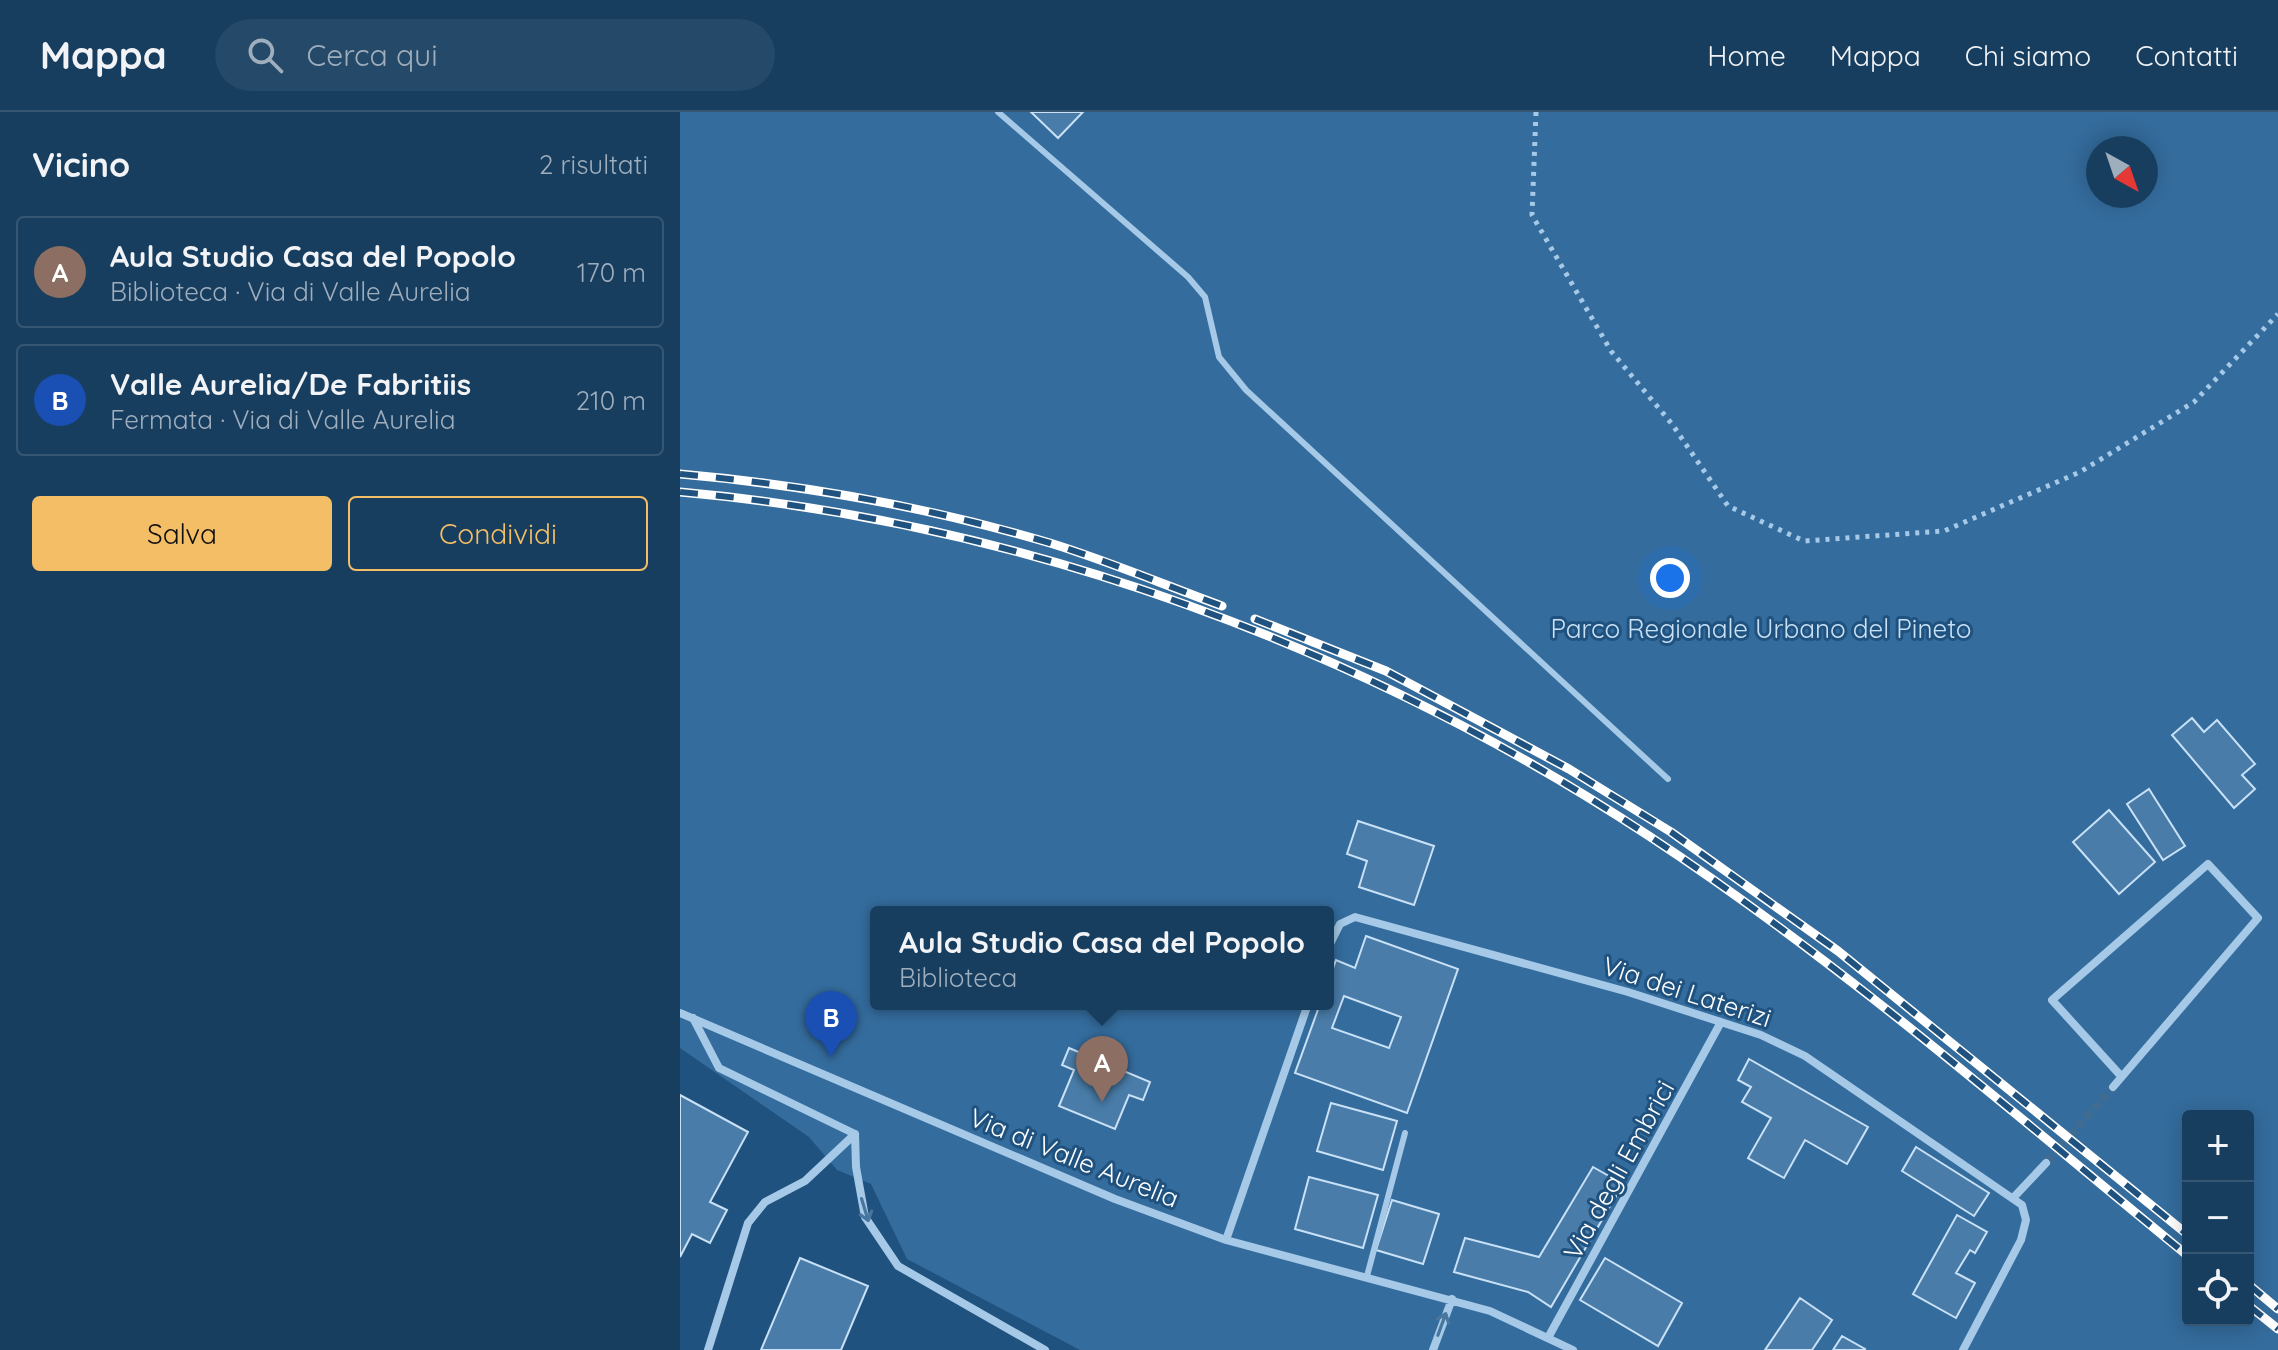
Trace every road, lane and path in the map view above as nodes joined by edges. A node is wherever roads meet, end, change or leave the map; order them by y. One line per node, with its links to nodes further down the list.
1 (998, 112): 4 (lane)
2 (1536, 112): 3 (path)
3 (2278, 314)
4 (1668, 779)
5 (1334, 936): 9 (street, Via dei Laterizi)
6 (1306, 1010): 16 (street)
7 (680, 1013): 8 (street, Via di Valle Aurelia)
8 (693, 1018): 13 (street); 16 (street, Via di Valle Aurelia)
9 (1721, 1022): 15 (street, Via dei Laterizi); 19 (street, Via degli Embrici)
10 (2121, 1076): 10 (street); 11 (street)
11 (2113, 1087)
12 (1405, 1133): 17 (lane)
13 (855, 1134): 20 (street); 21 (street, one-way to 21)
14 (2046, 1163): 15 (street)
15 (2014, 1197): 24 (street)
16 (1226, 1240): 17 (street, Via di Valle Aurelia)
17 (1367, 1276): 18 (street, Via di Valle Aurelia)
18 (1452, 1299): 19 (street, Via di Valle Aurelia); 22 (street, one-way to 18)
19 (1549, 1336): 23 (street, Via di Valle Aurelia)
20 (708, 1350)
21 (1045, 1350)
22 (1433, 1350)
23 (1573, 1350)
24 (1963, 1350)

